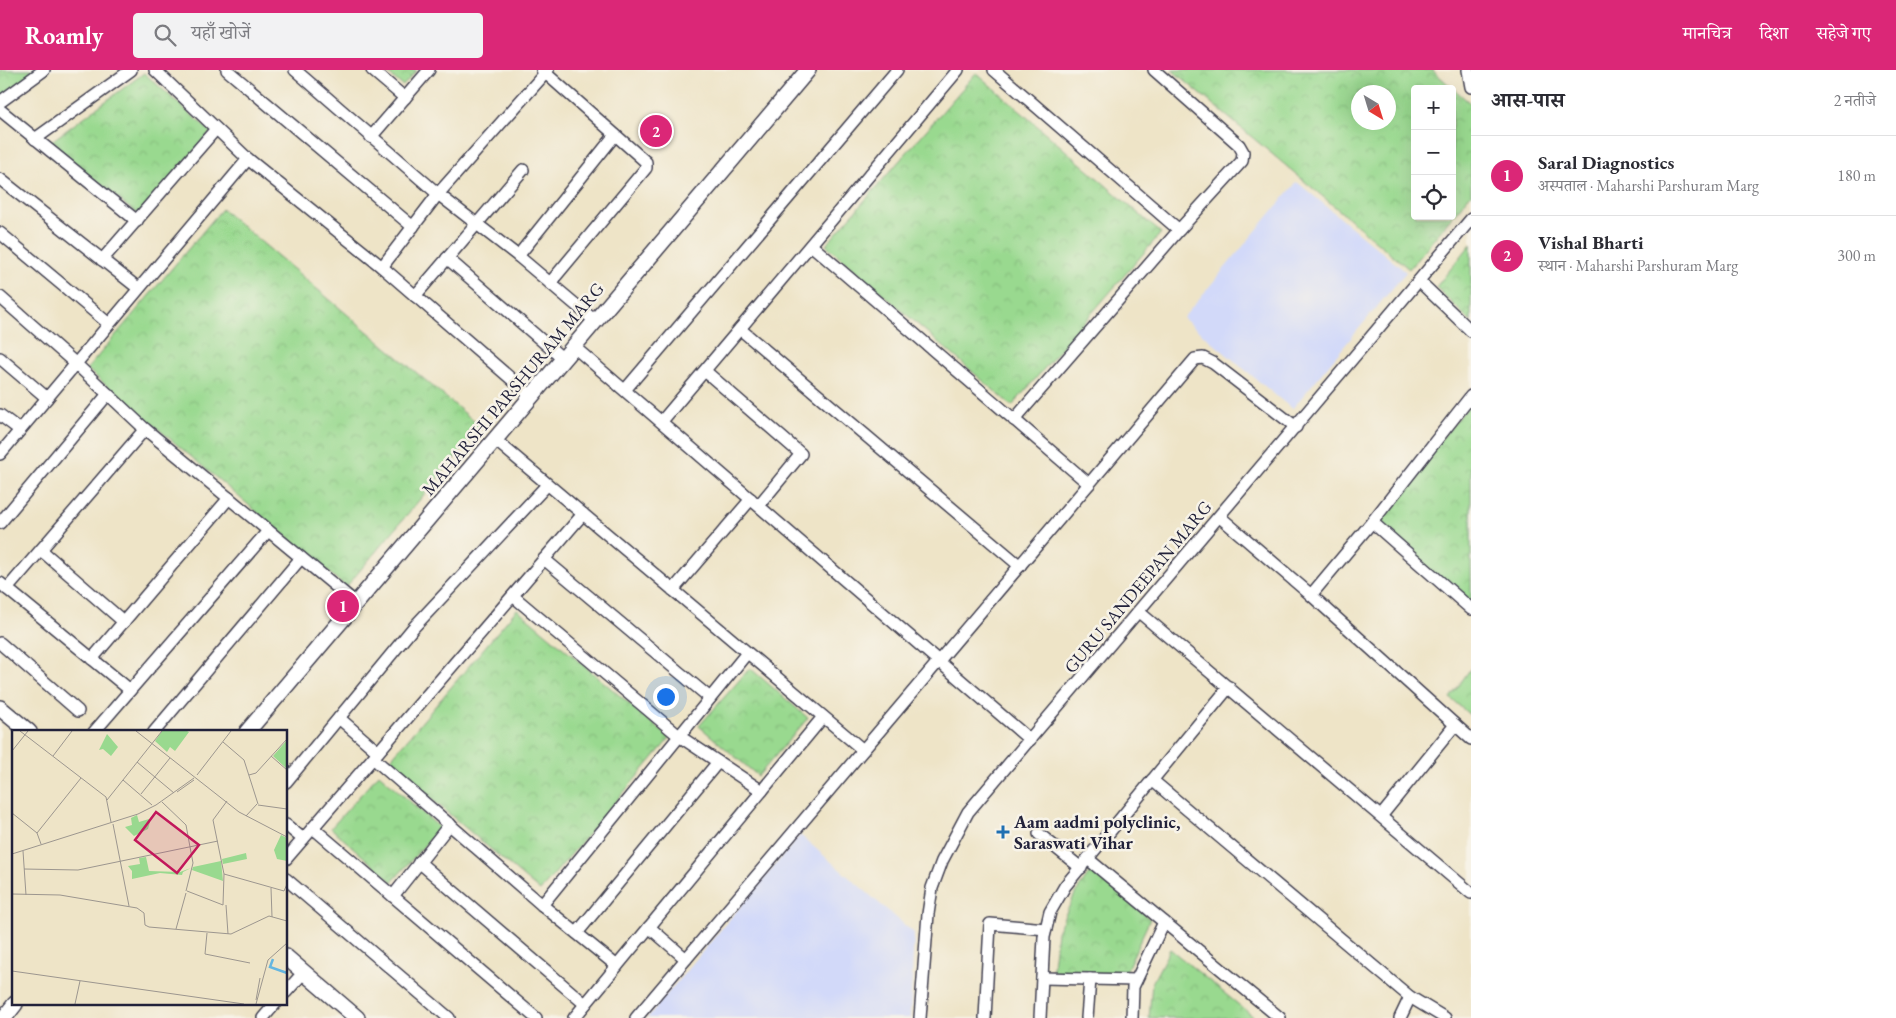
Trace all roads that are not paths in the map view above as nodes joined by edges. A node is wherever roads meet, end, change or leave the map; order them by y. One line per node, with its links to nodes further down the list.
1 (44, 70): 17 (street)
2 (131, 70): 22 (street)
3 (155, 70): 19 (street)
4 (228, 70): 30 (street)
5 (295, 70): 21 (street)
6 (372, 70): 16 (street)
7 (428, 70): 16 (street)
8 (808, 70): 43 (street, MAHARSHI PARSHURAM MARG)
9 (897, 70): 52 (street)
10 (958, 70): 33 (street)
11 (994, 70): 31 (street)
12 (1154, 70): 31 (street)
13 (1468, 70): 15 (street)
14 (545, 71): 20 (street); 26 (street)
15 (1471, 87)
16 (405, 98): 21 (street)
17 (0, 102)
18 (0, 110): 22 (street)
19 (216, 129): 23 (street); 28 (street)
20 (615, 136): 34 (street); 39 (street)
21 (371, 138): 26 (street)
22 (35, 139): 28 (street)
23 (248, 159): 37 (street); 40 (street)
24 (523, 170): 29 (street)
25 (0, 179): 36 (street)
26 (438, 194): 29 (street); 30 (street)
27 (1471, 219): 38 (street, GURU SANDEEPAN MARG)
28 (137, 221): 36 (street)
29 (476, 223): 34 (street); 35 (street)
30 (413, 226): 37 (street)
31 (1180, 230): 58 (street)
32 (0, 233): 44 (street)
33 (811, 245): 45 (street); 58 (street)
34 (518, 256): 39 (street)
35 (447, 258): 41 (street); 49 (street)
36 (102, 260): 40 (street)
37 (382, 267): 41 (street)
38 (1419, 281): 46 (street); 60 (street, GURU SANDEEPAN MARG)
39 (550, 283): 43 (street)
40 (138, 288): 44 (street)
41 (415, 296): 54 (street)
42 (0, 297): 50 (street)
43 (595, 321): 47 (street, MAHARSHI PARSHURAM MARG)
44 (109, 324): 50 (street)
45 (740, 329): 51 (street); 77 (street)
46 (1471, 331)
47 (574, 346): 49 (street, MAHARSHI PARSHURAM MARG); 52 (street)
48 (0, 358): 56 (street)
49 (563, 359): 54 (street, MAHARSHI PARSHURAM MARG)
50 (76, 364): 53 (street); 56 (street)
51 (705, 370): 59 (street); 68 (street)
52 (625, 390): 59 (street)
53 (108, 394): 61 (street); 72 (street)
54 (531, 396): 63 (street, MAHARSHI PARSHURAM MARG)
55 (1471, 396): 71 (street)
56 (47, 398): 62 (street)
57 (0, 415): 62 (street)
58 (1014, 420): 65 (street)
59 (662, 421): 68 (street)
60 (1296, 427): 65 (street); 70 (street, GURU SANDEEPAN MARG)
61 (144, 429): 67 (street); 74 (street)
62 (20, 430): 64 (street)
63 (494, 440): 66 (street); 82 (street, MAHARSHI PARSHURAM MARG)
64 (0, 454)
65 (1089, 484): 77 (street)
66 (547, 485): 69 (street); 96 (street)
67 (229, 498): 73 (street); 85 (street)
68 (755, 502): 79 (street); 89 (street)
69 (583, 514): 76 (street); 79 (street)
70 (1220, 517): 80 (street); 84 (street, GURU SANDEEPAN MARG)
71 (1372, 522): 80 (street); 83 (street)
72 (0, 523)
73 (268, 531): 75 (street); 91 (street)
74 (41, 550): 78 (street); 85 (street)
75 (301, 558): 82 (street); 100 (street)
76 (544, 559): 81 (street); 92 (street)
77 (1020, 566): 89 (street)
78 (4, 586): 88 (street)
79 (673, 590): 87 (street)
80 (1311, 595): 97 (street)
81 (512, 596): 102 (street); 106 (street)
82 (356, 603): 101 (street, MAHARSHI PARSHURAM MARG)
83 (1471, 609)
84 (1139, 612): 90 (street); 104 (street, GURU SANDEEPAN MARG)
85 (124, 622): 88 (street)
86 (0, 643): 94 (street)
87 (747, 653): 92 (street); 95 (street)
88 (92, 660): 91 (street)
89 (940, 661): 104 (street); 105 (street)
90 (1229, 687): 109 (street); 111 (street)
91 (130, 690): 99 (street)
92 (710, 698): 102 (street)
93 (0, 708): 98 (street)
94 (78, 711)
95 (823, 717): 105 (street); 110 (street)
96 (339, 718): 106 (street); 108 (street)
97 (1455, 725): 103 (street); 111 (street)
98 (26, 730)
99 (96, 730)
100 (156, 730)
101 (248, 730)
102 (679, 736): 107 (street); 123 (street)
103 (1471, 739)
104 (1030, 740): 147 (street, GURU SANDEEPAN MARG)
105 (863, 750): 129 (street)
106 (376, 755): 112 (street); 114 (street)
107 (718, 762): 110 (street); 127 (street)
108 (288, 780)
109 (1152, 780): 119 (street); 136 (street)
110 (762, 791): 125 (street)
111 (1382, 815): 121 (street)
112 (450, 824): 118 (street); 123 (street)
113 (288, 827): 116 (street)
114 (313, 828): 116 (street); 122 (street)
115 (1039, 834): 119 (street)
116 (303, 839): 117 (street)
117 (288, 857)
118 (419, 862): 122 (street); 137 (street)
119 (1084, 863): 124 (street); 126 (street)
120 (288, 881): 143 (street)
121 (1471, 892)
122 (393, 896): 144 (street)
123 (542, 904): 127 (street)
124 (1164, 922): 134 (street); 152 (street)
125 (649, 927): 129 (street); 130 (street)
126 (1046, 929): 132 (street); 148 (street)
127 (577, 934): 130 (street)
128 (288, 959): 131 (street)
129 (686, 959): 146 (street)
130 (617, 966): 137 (street)
131 (304, 972): 135 (street); 142 (street)
132 (1042, 978): 133 (street); 149 (street)
133 (1090, 979): 134 (street); 150 (street)
134 (1136, 980): 151 (street)
135 (288, 990)
136 (1410, 998): 153 (street); 154 (street)
137 (586, 1004): 145 (street)
138 (13, 1006): 140 (street)
139 (273, 1006): 141 (street)
140 (4, 1018)
141 (263, 1018)
142 (357, 1018)
143 (449, 1018)
144 (536, 1018)
145 (574, 1018)
146 (636, 1018)
147 (920, 1018)
148 (985, 1018)
149 (1040, 1018)
150 (1087, 1018)
151 (1132, 1018)
152 (1280, 1018)
153 (1400, 1018)
154 (1445, 1018)

